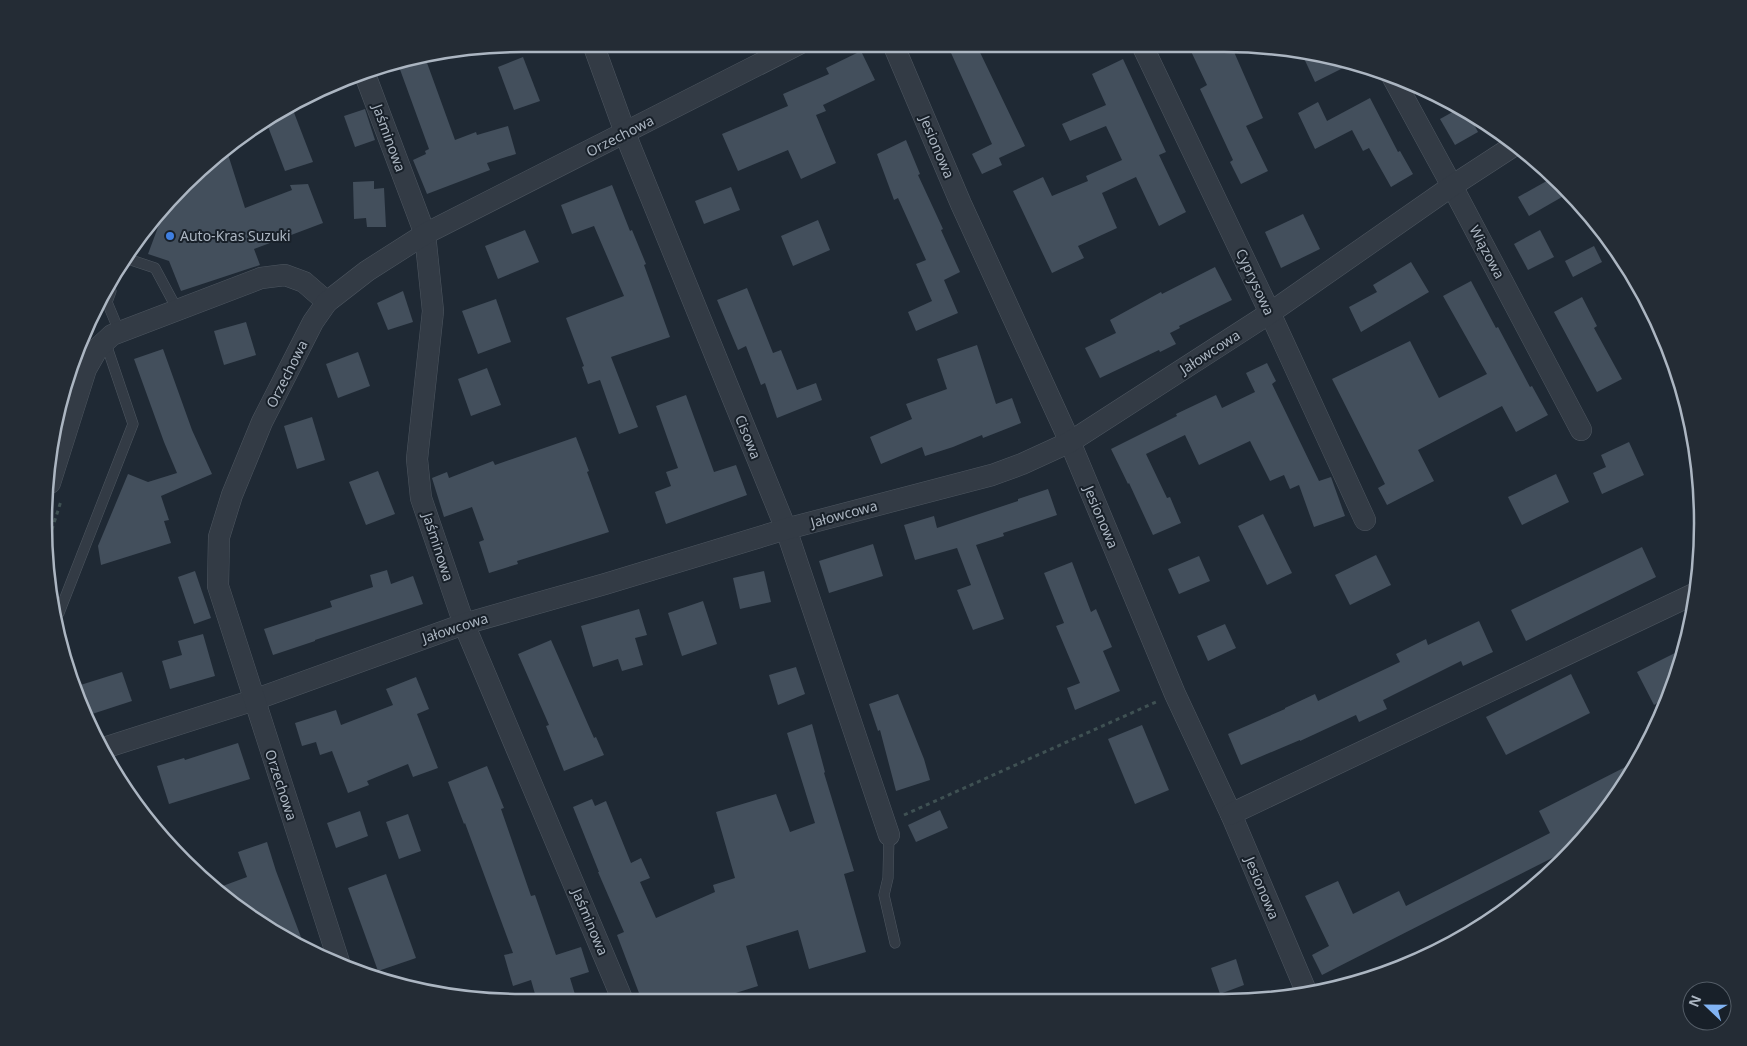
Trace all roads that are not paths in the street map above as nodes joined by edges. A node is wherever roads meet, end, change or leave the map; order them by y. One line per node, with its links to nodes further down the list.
1 (596, 52): 7 (street, Cisowa)
2 (783, 52): 7 (street, Orzechowa)
3 (896, 52): 18 (street, Jesionowa)
4 (1145, 52): 15 (street, Cyprysowa)
5 (367, 79): 10 (street, Jaśminowa)
6 (1397, 85): 9 (street, Wiązowa)
7 (625, 133): 10 (street, Orzechowa); 21 (street, Cisowa)
8 (1509, 149): 9 (street, Jałowcowa)
9 (1452, 186): 15 (street, Jałowcowa); 17 (street, Wiązowa)
10 (424, 234): 12 (street, Orzechowa); 24 (street, Jaśminowa)
11 (133, 261): 14 (lane)
12 (327, 302): 14 (street); 25 (street, Orzechowa)
13 (107, 304): 16 (lane)
14 (177, 309): 16 (street)
15 (1270, 313): 18 (street, Jałowcowa); 20 (street, Cyprysowa)
16 (112, 336): 19 (street); 23 (lane)
17 (1581, 430)
18 (1070, 442): 21 (street, Jałowcowa); 27 (street, Jesionowa)
19 (57, 461)
20 (1365, 520)
21 (786, 529): 24 (street, Jałowcowa); 28 (street, Cisowa)
22 (1688, 598): 27 (street)
23 (61, 608)
24 (464, 624): 25 (street, Jałowcowa); 32 (street, Jaśminowa)
25 (254, 700): 26 (street, Jałowcowa); 30 (street, Orzechowa)
26 (109, 746)
27 (1230, 814): 31 (street, Jesionowa)
28 (887, 830): 29 (lane)
29 (895, 944)
30 (337, 955)
31 (1304, 986)
32 (620, 994)

